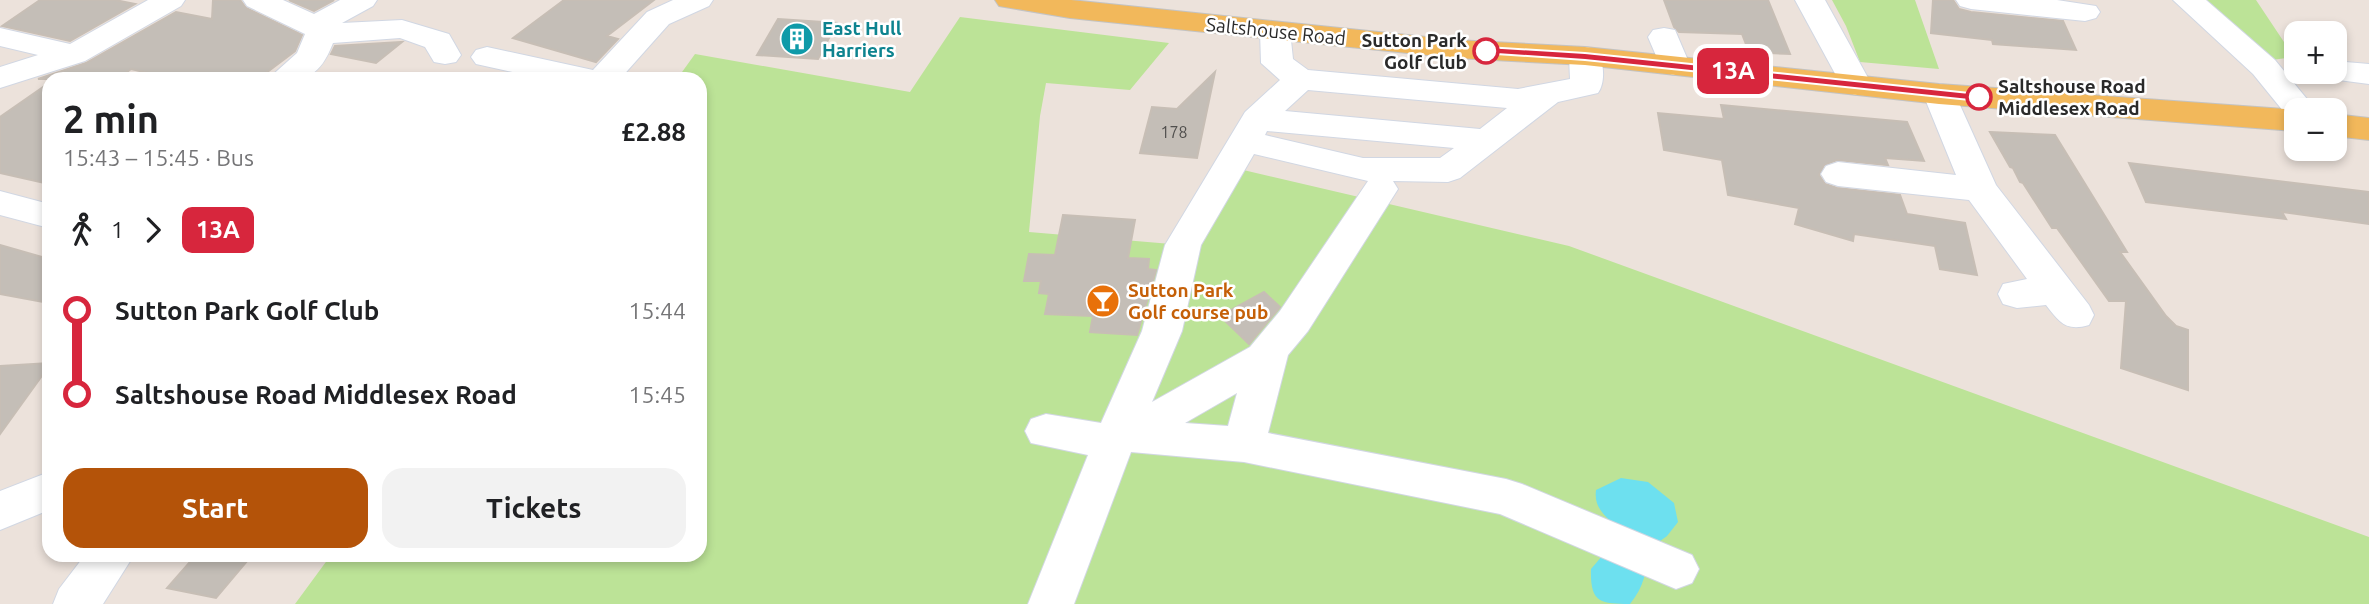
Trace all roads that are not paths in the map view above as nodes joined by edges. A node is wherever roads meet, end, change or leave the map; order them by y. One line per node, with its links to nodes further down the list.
1 (170, 0): 13 (street)
2 (258, 0): 10 (street)
3 (362, 0): 10 (street)
4 (698, 0): 21 (street)
5 (1010, 0): 11 (main road, Saltshouse Road)
6 (1810, 0): 26 (street)
7 (1971, 0): 9 (street)
8 (2188, 0): 17 (street)
9 (2085, 12)
10 (318, 30): 14 (street); 19 (street)
11 (1275, 31): 15 (main road, Saltshouse Road); 25 (street)
12 (0, 37): 13 (street)
13 (74, 54): 24 (street)
14 (444, 55)
15 (1585, 56): 26 (main road, Saltshouse Road); 27 (street)
16 (487, 57): 20 (street)
17 (2264, 66): 18 (street); 29 (street)
18 (2284, 68)
19 (293, 72)
20 (559, 72)
21 (608, 72)
22 (2347, 72): 23 (street)
23 (2369, 74)
24 (0, 78)
25 (1300, 79): 27 (street); 33 (street)
26 (1856, 85): 28 (main road, Saltshouse Road)
27 (1549, 93): 33 (street)
28 (1939, 94): 30 (main road, Saltshouse Road); 36 (street)
29 (2290, 98)
30 (2284, 119)
31 (2347, 126): 32 (main road)
32 (2369, 129)
33 (1251, 130): 42 (street)
34 (1857, 183): 36 (street)
35 (1380, 189): 40 (street)
36 (1980, 189): 39 (street)
37 (0, 203): 38 (street)
38 (42, 214)
39 (2017, 294)
40 (1268, 356): 42 (street); 43 (street)
41 (1046, 431): 42 (street)
42 (1120, 437): 43 (street); 49 (street)
43 (1244, 445): 47 (street)
44 (42, 493): 45 (street)
45 (0, 511)
46 (106, 562): 48 (street)
47 (1676, 569)
48 (76, 604)
49 (1051, 604)

